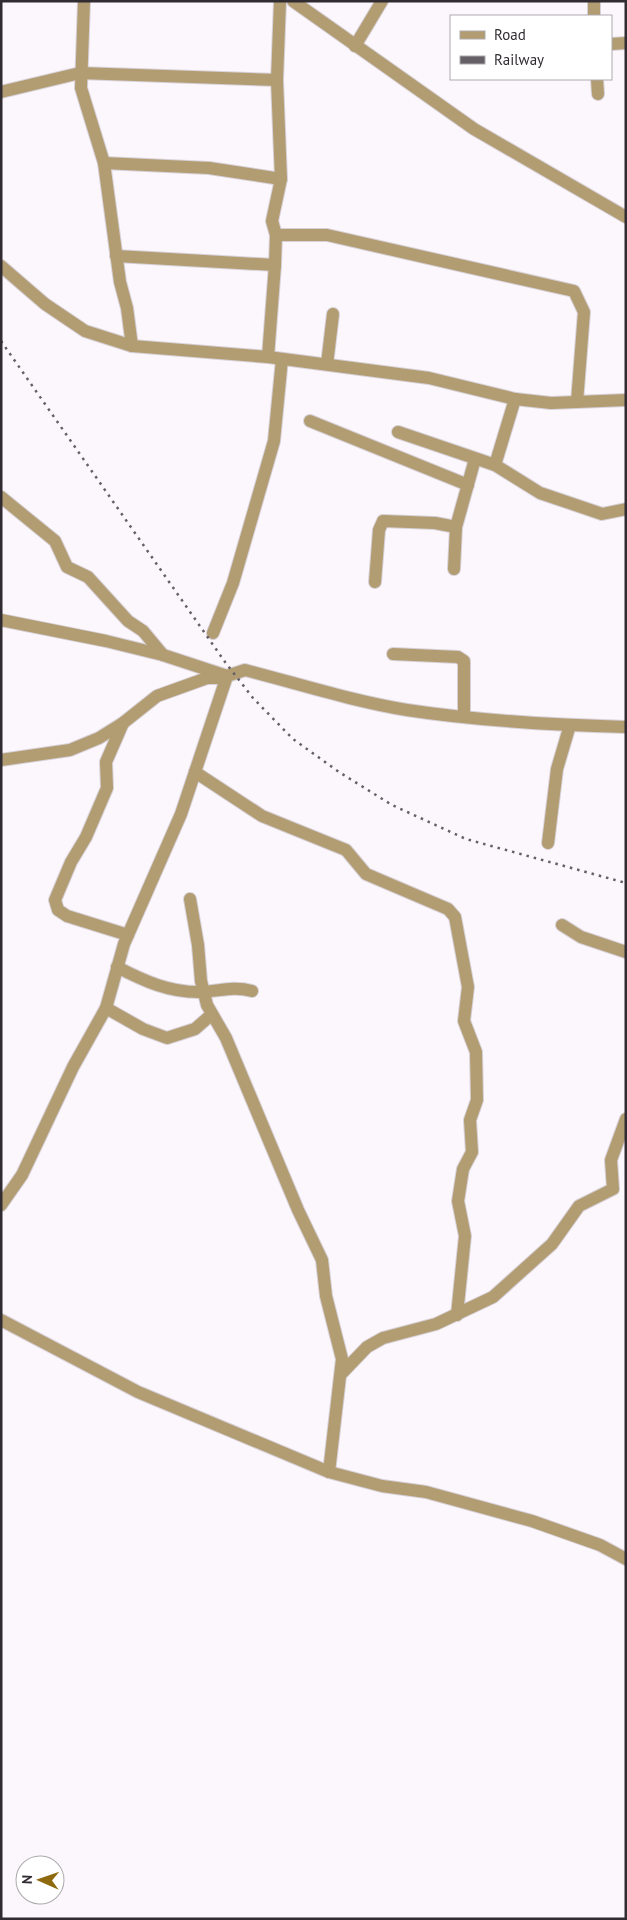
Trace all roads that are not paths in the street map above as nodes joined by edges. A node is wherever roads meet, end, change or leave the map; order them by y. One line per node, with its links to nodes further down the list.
1 (84, 1): 10 (street)
2 (280, 1): 11 (street)
3 (293, 1): 9 (street)
4 (382, 1): 9 (street)
5 (594, 1): 6 (street)
6 (594, 15)
7 (626, 43): 8 (street)
8 (612, 44)
9 (355, 46): 17 (street)
10 (80, 73): 11 (street); 13 (street); 15 (street)
11 (276, 80): 16 (street)
12 (597, 80): 14 (street)
13 (1, 92)
14 (598, 94)
15 (104, 163): 16 (street); 19 (street)
16 (280, 179): 18 (street)
17 (626, 217)
18 (276, 235): 20 (street); 29 (street)
19 (116, 256): 20 (street); 23 (street)
20 (275, 265): 24 (street)
21 (1, 266): 23 (street)
22 (332, 314): 26 (street)
23 (132, 346): 24 (street)
24 (268, 357): 25 (street)
25 (282, 359): 26 (street); 41 (street)
26 (328, 364): 27 (street)
27 (515, 399): 29 (street); 33 (street)
28 (626, 400): 29 (street)
29 (577, 402)
30 (310, 421): 34 (street)
31 (398, 432): 32 (street)
32 (475, 459): 33 (street); 34 (street)
33 (495, 465): 36 (street)
34 (468, 485): 37 (street)
35 (1, 498): 43 (street)
36 (626, 509)
37 (456, 527): 38 (street); 39 (street)
38 (454, 569)
39 (374, 582)
40 (1, 620): 43 (street)
41 (213, 633)
42 (393, 654): 45 (street)
43 (163, 655): 44 (street)
44 (226, 678): 45 (street); 46 (street); 50 (street)
45 (464, 716): 47 (street)
46 (123, 723): 49 (street); 54 (street)
47 (570, 725): 48 (street); 51 (street)
48 (626, 727)
49 (1, 760)
50 (195, 772): 54 (street); 63 (street)
51 (548, 843)
52 (190, 898): 58 (street)
53 (562, 925): 55 (street)
54 (128, 935): 56 (street)
55 (626, 952)
56 (117, 967): 58 (street); 59 (street)
57 (252, 991): 58 (street)
58 (203, 992): 60 (street)
59 (106, 1008): 60 (street); 62 (street)
60 (211, 1015): 65 (street)
61 (626, 1119): 63 (street)
62 (1, 1205)
63 (456, 1315): 65 (street)
64 (1, 1320): 66 (street)
65 (342, 1372): 66 (street)
66 (329, 1472): 67 (street)
67 (626, 1560)

